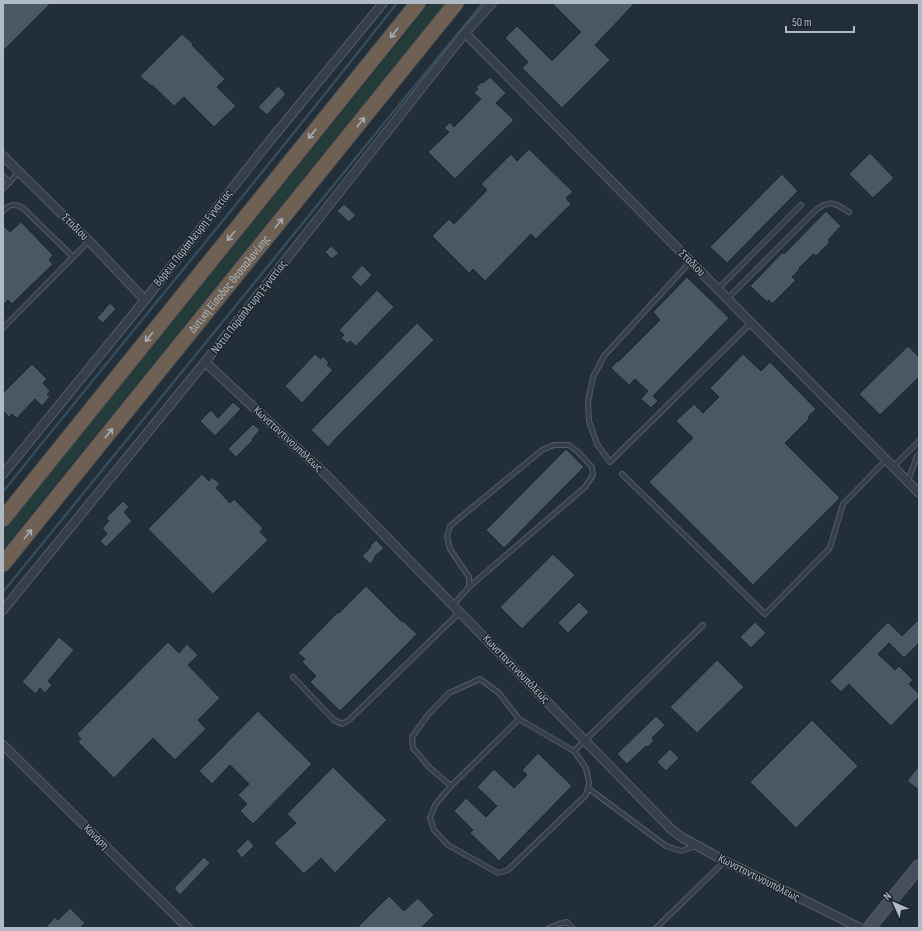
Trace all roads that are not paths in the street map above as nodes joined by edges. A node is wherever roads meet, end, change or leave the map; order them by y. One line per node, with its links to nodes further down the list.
1 (383, 3): 19 (street, Βόρεια Παράπλευρη Εγνατίας)
2 (418, 3): 31 (highway, one-way to 31)
3 (456, 3): 32 (highway, Δυτική Είσοδος Θεσσαλονίκης, one-way to 3)
4 (492, 3): 5 (street, Νότια Παράπλευρη Εγνατίας)
5 (465, 33): 16 (street, Σταδίου); 22 (street, Νότια Παράπλευρη Εγνατίας)
6 (3, 156): 7 (street, Σταδίου)
7 (19, 172): 9 (lane); 14 (street, Σταδίου)
8 (3, 176): 9 (lane)
9 (10, 182): 10 (lane)
10 (3, 189)
11 (801, 205): 17 (lane)
12 (3, 211): 15 (lane)
13 (849, 212): 18 (lane)
14 (89, 241): 15 (lane); 19 (street, Σταδίου)
15 (73, 257): 21 (lane)
16 (690, 262): 17 (street, Σταδίου); 20 (lane)
17 (718, 289): 18 (street, Σταδίου)
18 (727, 299): 20 (street, Σταδίου)
19 (145, 300): 27 (street, Βόρεια Παράπλευρη Εγνατίας)
20 (751, 323): 25 (street, Σταδίου)
21 (3, 328)
22 (205, 362): 34 (street, Κωνσταντινουπόλεως); 35 (street, Νότια Παράπλευρη Εγνατίας)
23 (919, 441): 26 (lane)
24 (919, 454): 29 (lane)
25 (886, 460): 26 (street, Σταδίου); 28 (lane)
26 (893, 467): 29 (street, Σταδίου)
27 (3, 474)
28 (622, 474)
29 (908, 482): 30 (street, Σταδίου)
30 (919, 494)
31 (3, 519)
32 (3, 564)
33 (469, 587): 33 (lane); 34 (lane)
34 (454, 605): 36 (street, Κωνσταντινουπόλεως)
35 (3, 610)
36 (460, 611): 38 (lane); 40 (street, Κωνσταντινουπόλεως)
37 (703, 625): 40 (lane)
38 (293, 677)
39 (519, 718): 42 (lane); 43 (lane); 43 (lane)
40 (585, 740): 42 (lane); 45 (street, Κωνσταντινουπόλεως)
41 (3, 745): 48 (street, Κανάρη)
42 (574, 751): 44 (lane)
43 (451, 786): 44 (lane)
44 (588, 788): 45 (lane)
45 (697, 846): 46 (street, Κωνσταντινουπόλεως)
46 (725, 861): 51 (lane); 52 (street, Κωνσταντινουπόλεως)
47 (919, 866): 53 (street)
48 (188, 928)
49 (550, 928): 50 (lane)
50 (573, 928)
51 (656, 928)
52 (860, 928)
53 (869, 928)

